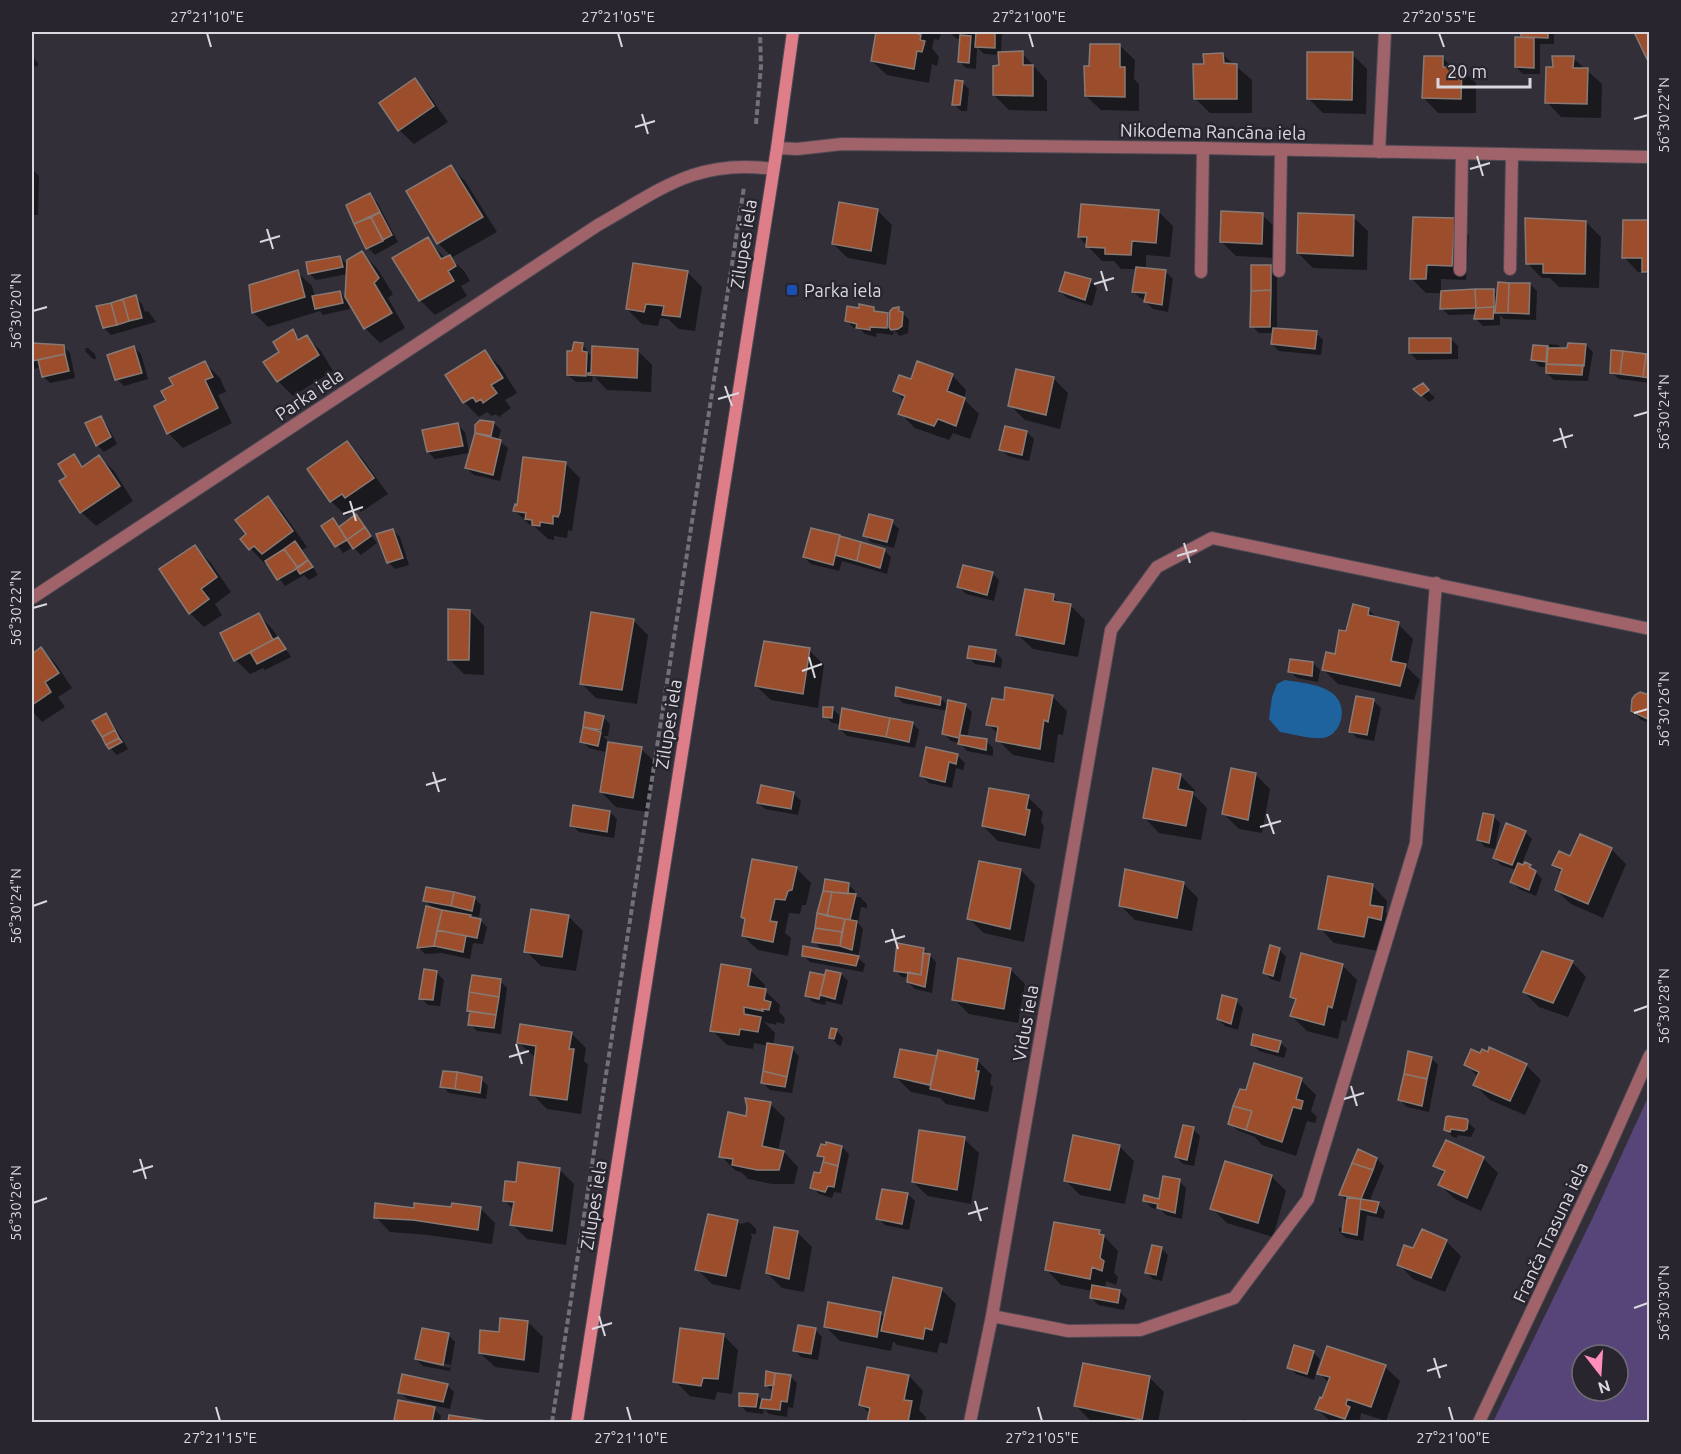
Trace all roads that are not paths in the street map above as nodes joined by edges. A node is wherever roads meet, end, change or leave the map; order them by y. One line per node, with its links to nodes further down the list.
1 (793, 32): 3 (main road, Zilupes iela)
2 (1385, 32): 6 (street)
3 (777, 148): 4 (street, Nikodema Rancāna iela); 10 (main road, Zilupes iela)
4 (1203, 148): 5 (street, Nikodema Rancāna iela); 14 (street)
5 (1281, 150): 6 (street, Nikodema Rancāna iela); 13 (street)
6 (1379, 152): 7 (street, Nikodema Rancāna iela)
7 (1462, 154): 8 (street, Nikodema Rancāna iela); 12 (street)
8 (1512, 155): 9 (street, Nikodema Rancāna iela); 11 (street)
9 (1650, 157)
10 (773, 169): 16 (street, Parka iela); 20 (main road, Zilupes iela)
11 (1510, 269)
12 (1460, 270)
13 (1279, 271)
14 (1201, 272)
15 (1436, 583): 17 (street); 19 (street); 19 (street, Vidus iela)
16 (32, 598)
17 (1650, 629)
18 (1650, 1055): 22 (street, Franča Trasuna iela)
19 (992, 1316): 21 (street, Vidus iela)
20 (577, 1422)
21 (970, 1422)
22 (1479, 1422)

